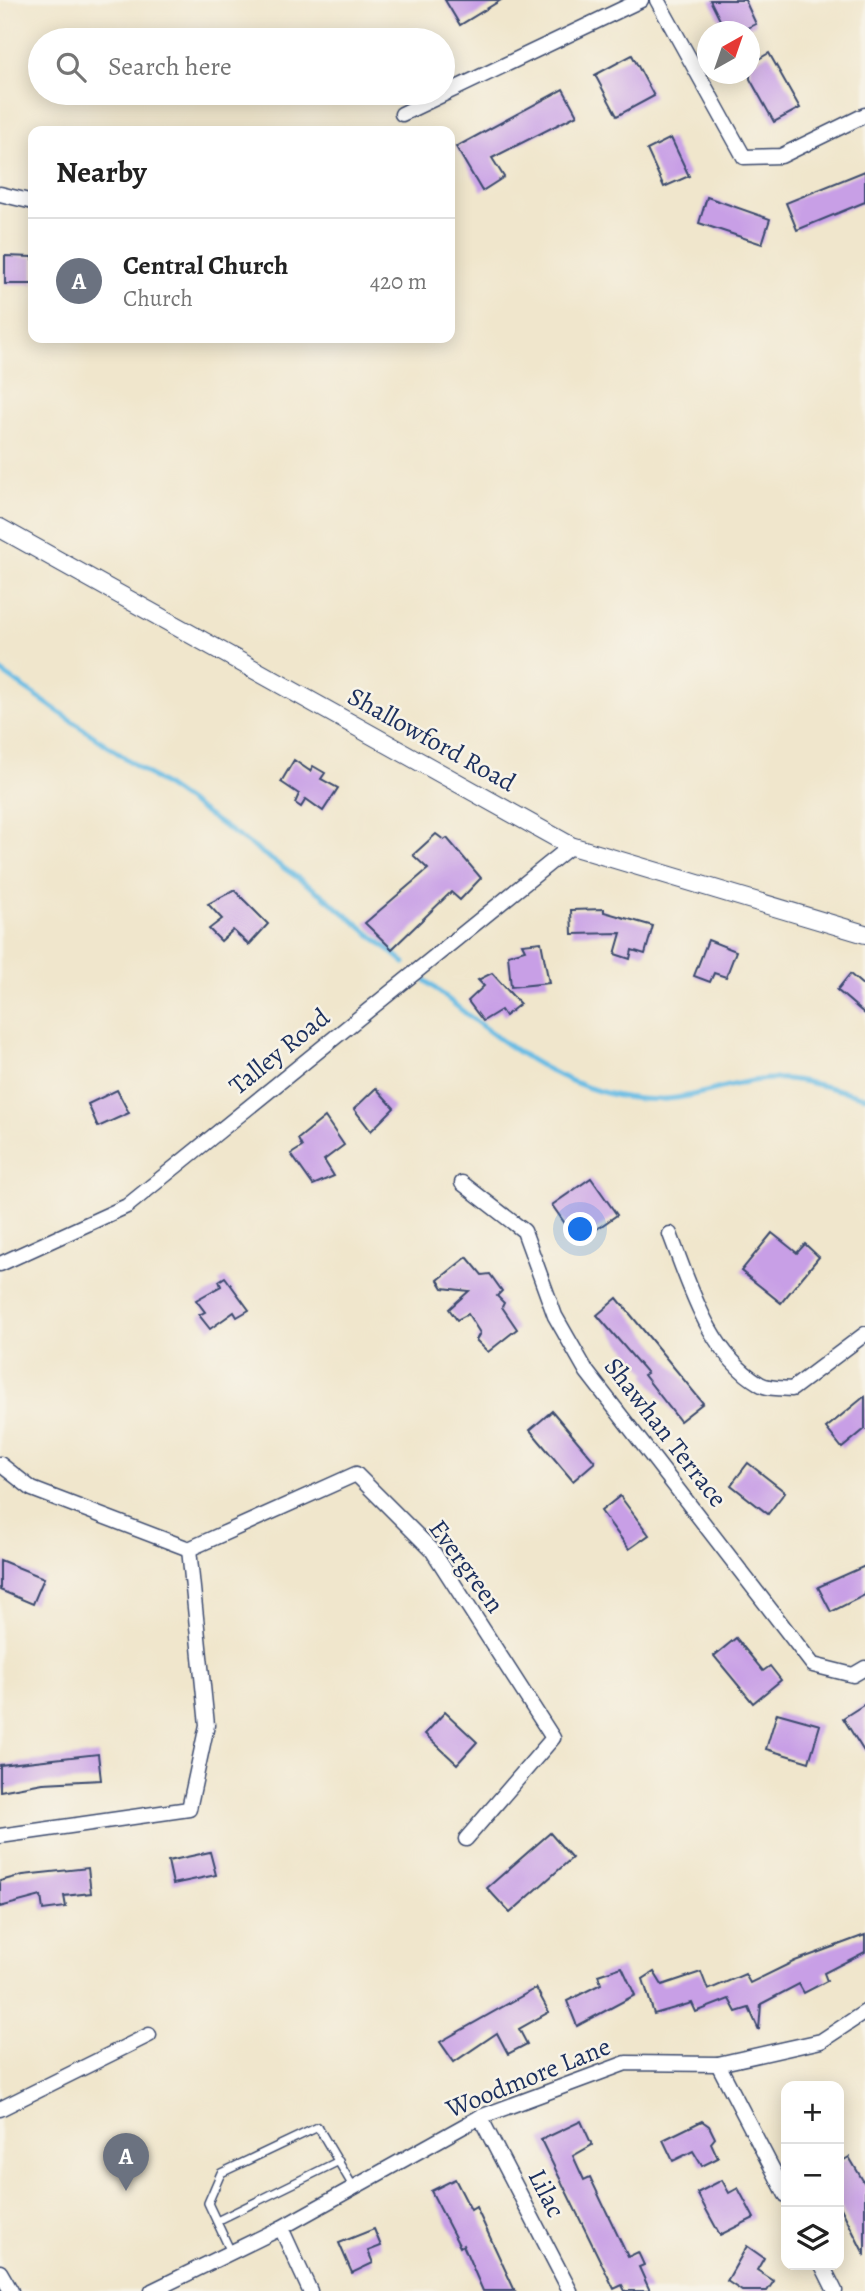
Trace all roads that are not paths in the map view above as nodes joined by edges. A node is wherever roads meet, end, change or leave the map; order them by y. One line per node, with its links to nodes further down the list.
1 (642, 0): 3 (street)
2 (657, 0): 6 (street)
3 (455, 89)
4 (421, 105): 5 (street)
5 (402, 114)
6 (865, 115)
7 (0, 194): 8 (street)
8 (28, 201)
9 (0, 528): 10 (street, Shallowford Road)
10 (571, 846): 11 (street, Shallowford Road); 14 (street, Talley Road)
11 (865, 934)
12 (462, 1183): 18 (street, Shawhan Terrace)
13 (670, 1234): 15 (street)
14 (0, 1264)
15 (865, 1334)
16 (0, 1464): 17 (street)
17 (189, 1549): 19 (street); 20 (street, Evergreen)
18 (865, 1668)
19 (0, 1836)
20 (466, 1839)
21 (865, 2012): 23 (street, Woodmore Lane)
22 (149, 2035): 24 (street)
23 (718, 2064): 25 (street, Woodmore Lane); 27 (street)
24 (0, 2109)
25 (480, 2117): 28 (street, Woodmore Lane); 37 (street, Lilac)
26 (338, 2161): 28 (lane); 29 (lane); 29 (lane)
27 (781, 2185)
28 (355, 2188): 30 (street, Woodmore Lane)
29 (217, 2221): 31 (lane)
30 (281, 2228): 31 (street, Woodmore Lane); 36 (street)
31 (231, 2253): 35 (street, Woodmore Lane)
32 (824, 2270): 38 (street)
33 (0, 2272): 34 (street)
34 (11, 2291)
35 (152, 2291)
36 (310, 2291)
37 (570, 2291)
38 (835, 2291)

